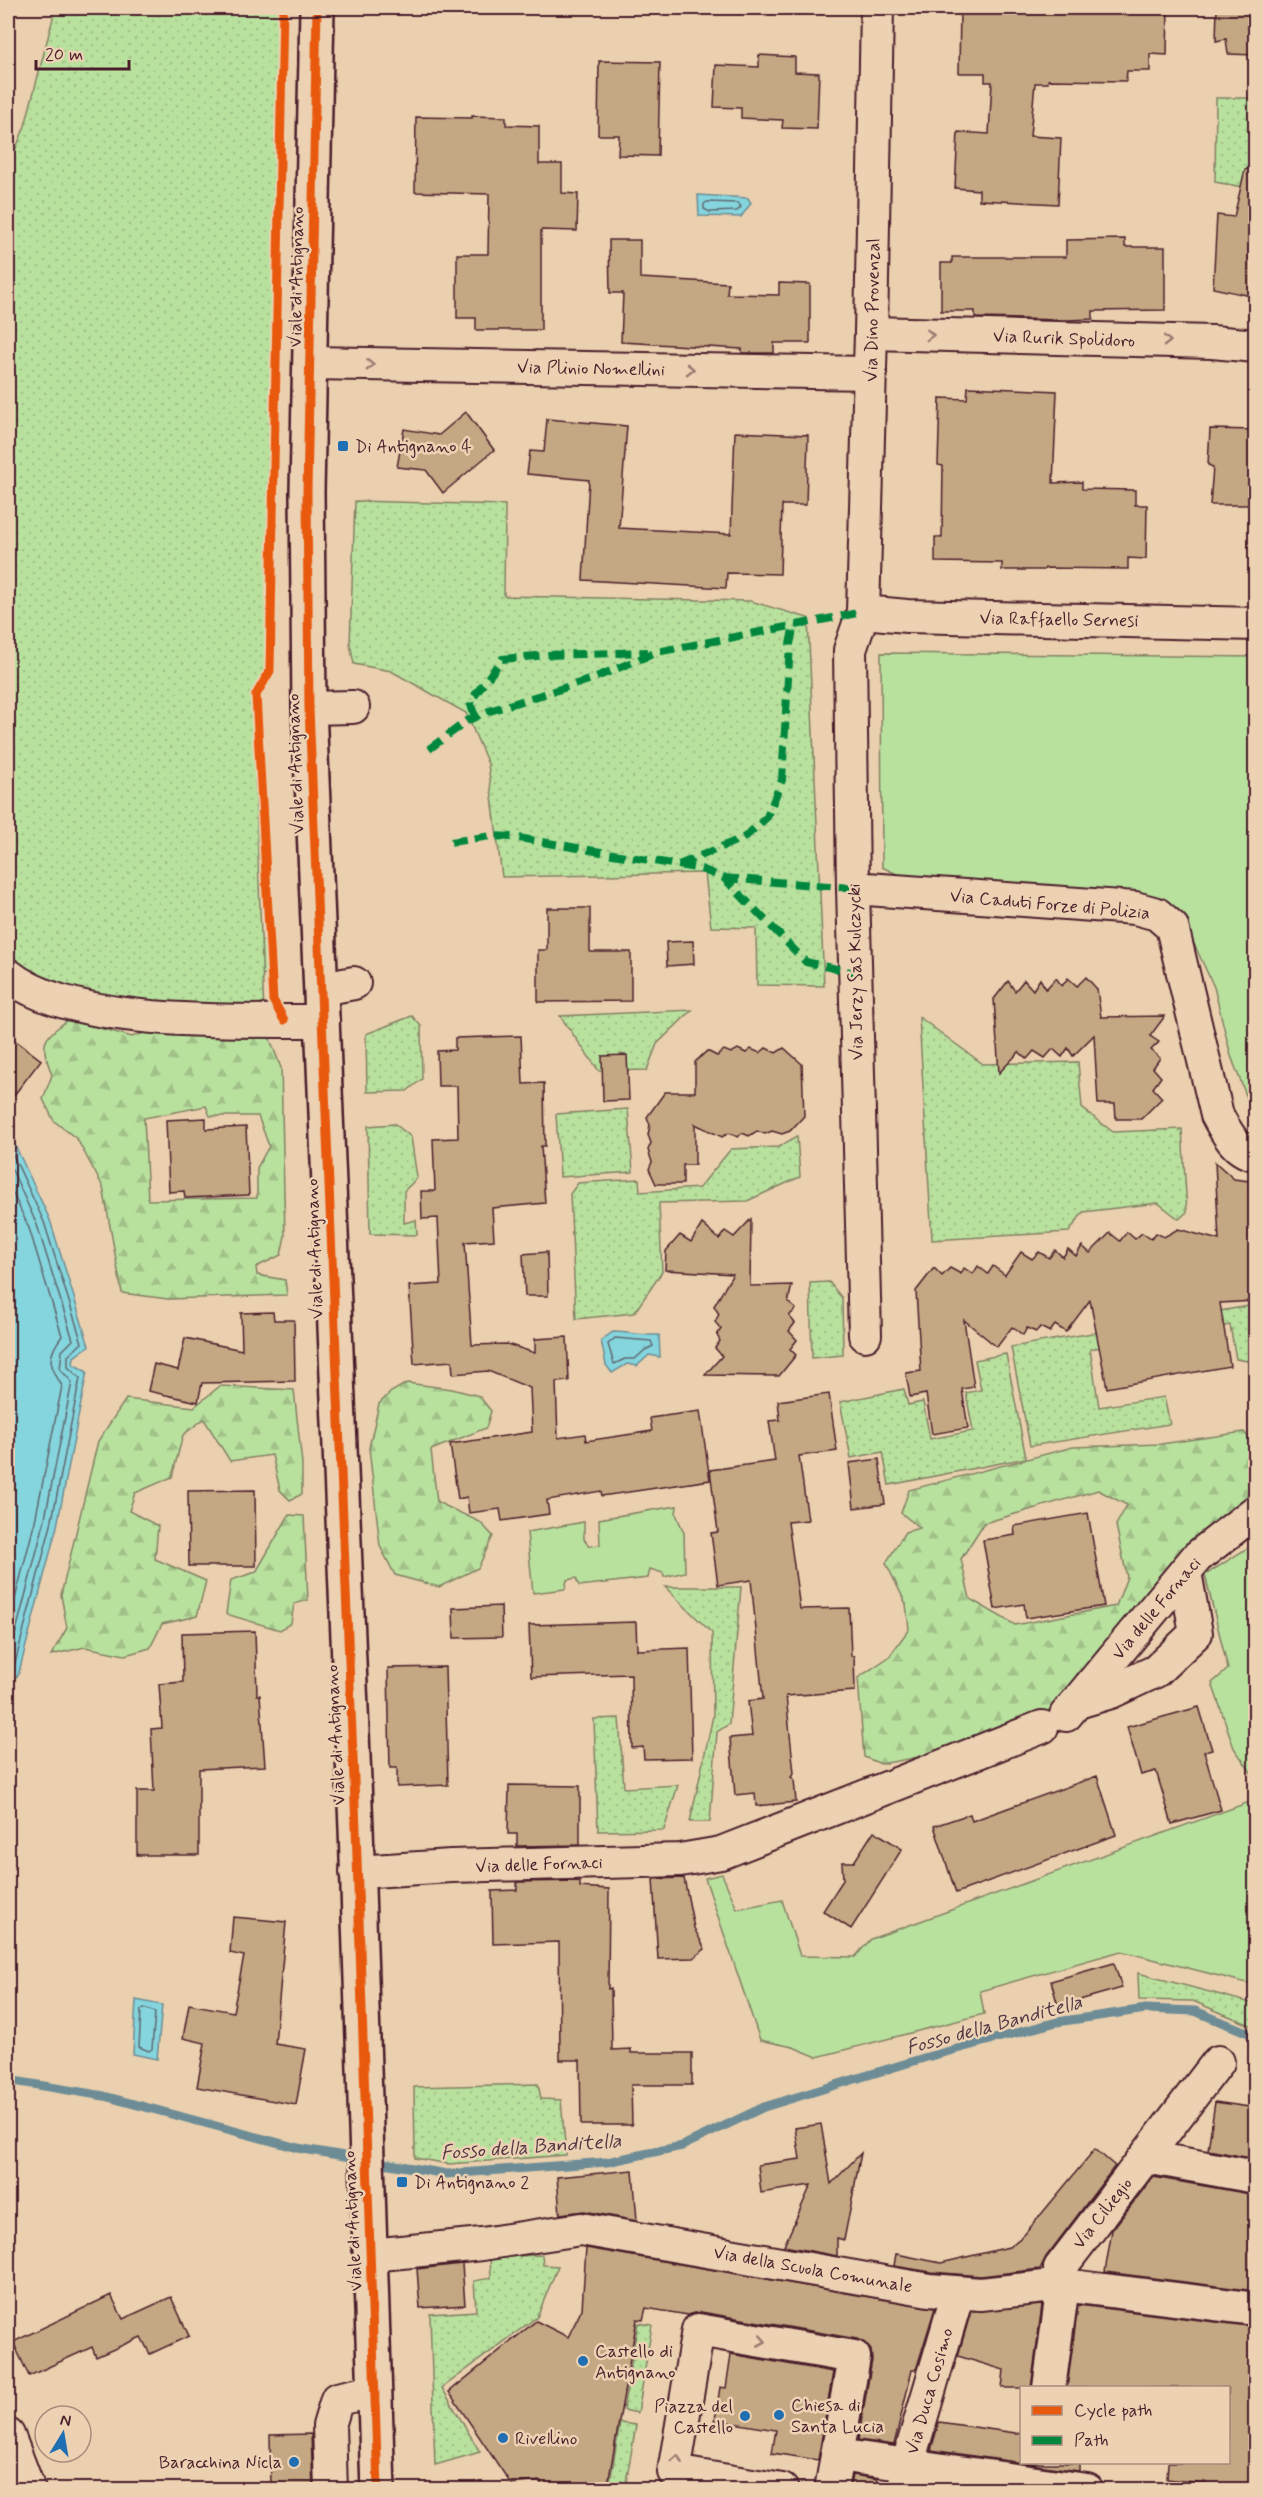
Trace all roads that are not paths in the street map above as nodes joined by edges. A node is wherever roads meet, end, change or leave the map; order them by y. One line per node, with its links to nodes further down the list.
1 (317, 8): 5 (main road, Viale di Antignano)
2 (877, 8): 3 (street, Via Dino Provenzal)
3 (871, 333): 4 (street, Via Rurik Spolidoro, one-way to 4); 6 (street, Via Dino Provenzal)
4 (1256, 346)
5 (311, 363): 6 (street, Via Plinio Nomellini, one-way to 6); 10 (main road, Viale di Antignano)
6 (870, 372): 7 (street, Via Dino Provenzal)
7 (863, 612): 8 (street, Via Raffaello Sernesi); 11 (street, Via Jerzy Sas Kulczycki)
8 (1256, 624)
9 (353, 707): 10 (street)
10 (309, 708): 14 (main road, Viale di Antignano)
11 (853, 888): 16 (street, Via Caduti Forze di Polizia); 17 (street, Via Jerzy Sas Kulczycki)
12 (8, 975): 15 (street)
13 (354, 983): 14 (street)
14 (322, 988): 15 (main road, Viale di Antignano)
15 (323, 1021): 21 (main road, Viale di Antignano)
16 (1256, 1154)
17 (864, 1335)
18 (1256, 1511): 19 (street, Via delle Fornaci)
19 (1185, 1572): 20 (street, Via delle Fornaci); 20 (street, Via delle Fornaci)
20 (1062, 1714): 21 (street, Via delle Fornaci)
21 (356, 1872): 25 (main road, Viale di Antignano)
22 (1218, 2062): 23 (street, Via Ciliegio)
23 (1146, 2157): 24 (street); 26 (street, Via Ciliegio)
24 (1256, 2177)
25 (371, 2255): 27 (street, Via della Scuola Comunale); 30 (main road, Viale di Antignano)
26 (1063, 2285): 27 (street, Via della Scuola Comunale); 28 (street, Via della Scuola Comunale); 29 (street, Via Ciliegio)
27 (958, 2293): 34 (street, Via Duca Cosimo)
28 (1256, 2309)
29 (1049, 2386)
30 (375, 2391): 36 (street); 37 (main road, Viale di Antignano)
31 (8, 2435): 35 (street)
32 (837, 2455): 34 (street); 38 (street, one-way to 32); 39 (street)
33 (1037, 2473): 34 (street); 40 (street)
34 (906, 2478)
35 (28, 2490)
36 (331, 2490)
37 (378, 2490)
38 (782, 2490)
39 (831, 2490)
40 (1087, 2490)

